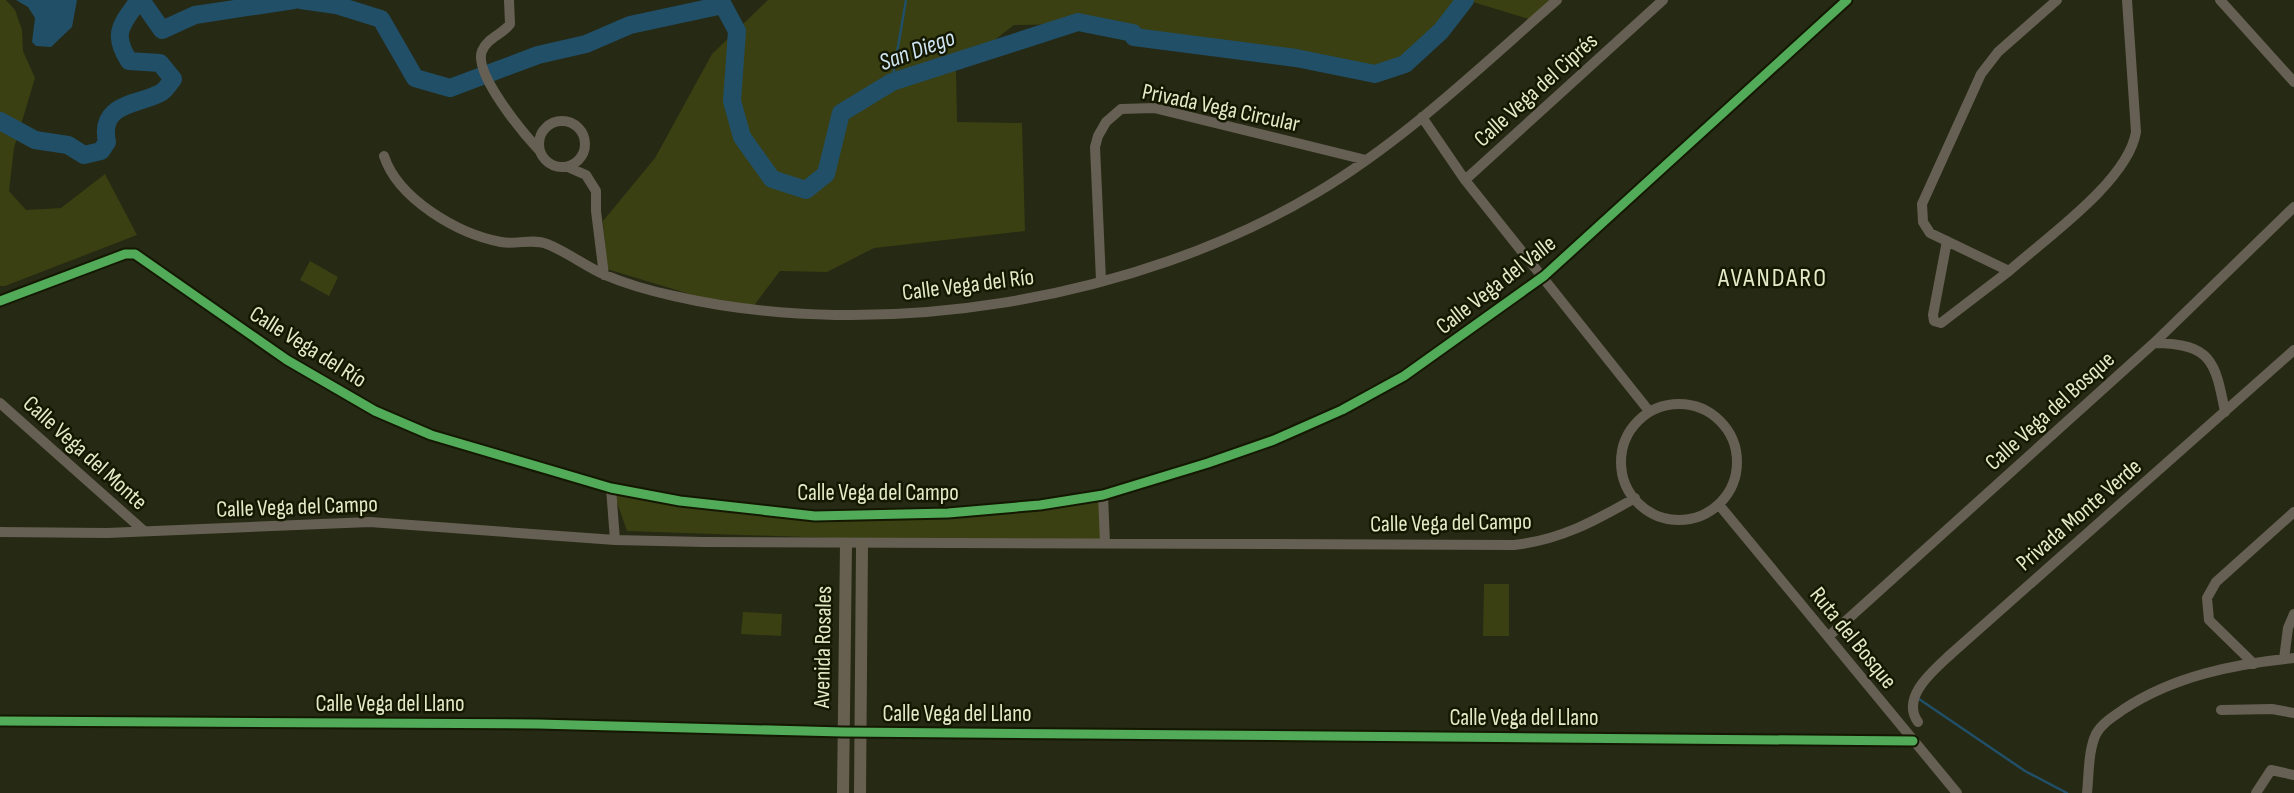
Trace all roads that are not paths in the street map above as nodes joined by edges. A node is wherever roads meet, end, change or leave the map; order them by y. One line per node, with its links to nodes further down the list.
1 (509, 0): 10 (street)
2 (1557, 0): 9 (street, Calle Vega del Río)
3 (1663, 0): 14 (street, Calle Vega del Ciprés)
4 (1847, 0): 19 (street, Calle Vega del Valle)
5 (2057, 0): 16 (street)
6 (2127, 0): 17 (street)
7 (2220, 0): 8 (street)
8 (2294, 82)
9 (1422, 117): 12 (street, Calle Vega del Río); 14 (street)
10 (539, 150): 13 (street); 13 (street)
11 (384, 156): 18 (street, Calle Vega del Río)
12 (1366, 160): 20 (street, Calle Vega del Río); 20 (street, Privada Vega Circular)
13 (570, 168): 18 (street)
14 (1465, 180): 19 (street)
15 (2294, 207): 22 (street, Calle Vega del Bosque)
16 (1947, 241): 17 (street); 17 (street)
17 (2009, 271)
18 (604, 275): 20 (street, Calle Vega del Río)
19 (1544, 276): 25 (street); 28 (street, Calle Vega del Valle)
20 (1101, 280)
21 (0, 302): 27 (street, Calle Vega del Río)
22 (2154, 343): 26 (street); 39 (street, Calle Vega del Bosque)
23 (2294, 350): 26 (street, Privada Monte Verde)
24 (0, 403): 32 (street, Calle Vega del Monte)
25 (1649, 411): 29 (street); 30 (street)
26 (2225, 412): 45 (street, Privada Monte Verde)
27 (611, 488): 28 (street, Calle Vega del Campo); 34 (street)
28 (1103, 495): 35 (street)
29 (1635, 498): 30 (street); 35 (street, Calle Vega del Campo)
30 (1720, 506): 39 (street, Ruta del Bosque)
31 (2294, 512): 41 (street)
32 (144, 531): 33 (street, Calle Vega del Campo); 34 (street, Calle Vega del Campo)
33 (0, 532)
34 (615, 540): 36 (street, Calle Vega del Campo)
35 (1105, 543): 37 (street, Calle Vega del Campo)
36 (846, 544): 37 (street, Calle Vega del Campo); 46 (street, Avenida Rosales)
37 (862, 545): 47 (street, Avenida Rosales)
38 (2294, 614): 40 (street)
39 (1828, 637): 48 (street, Ruta del Bosque)
40 (2289, 659): 41 (street)
41 (2254, 664): 53 (street)
42 (2221, 710): 43 (street)
43 (2294, 713)
44 (0, 720): 46 (street, Calle Vega del Llano)
45 (1918, 722)
46 (843, 732): 47 (street, Calle Vega del Llano); 50 (street, Avenida Rosales)
47 (859, 732): 48 (street, Calle Vega del Llano); 51 (street, Avenida Rosales)
48 (1913, 741): 52 (street, Ruta del Bosque)
49 (2294, 775): 54 (street)
50 (843, 793)
51 (860, 793)
52 (1957, 793)
53 (2087, 793)
54 (2256, 793)

